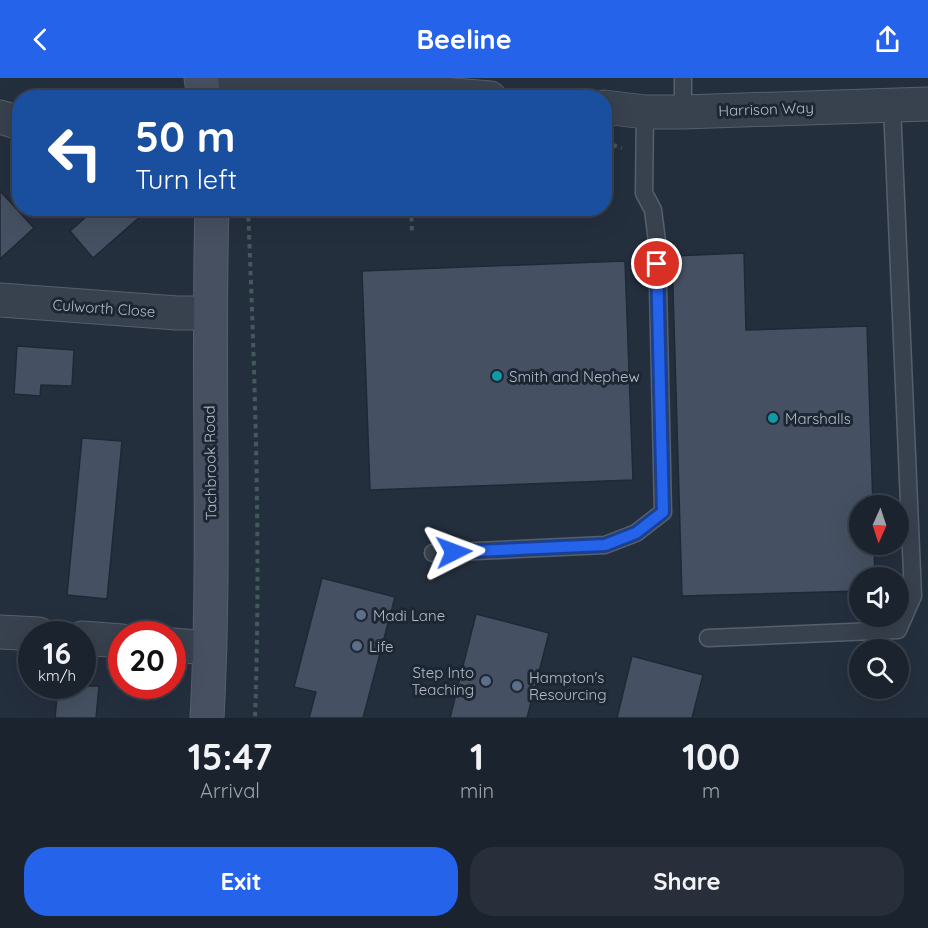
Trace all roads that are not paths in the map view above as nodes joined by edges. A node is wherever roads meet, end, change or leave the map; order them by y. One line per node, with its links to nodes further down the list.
1 (683, 78): 8 (lane)
2 (203, 89): 3 (street)
3 (251, 90)
4 (928, 104): 5 (street, Harrison Way)
5 (892, 106): 8 (street, Harrison Way); 15 (lane)
6 (612, 108): 7 (street, Harrison Way)
7 (645, 112): 8 (street, Harrison Way); 12 (lane)
8 (683, 112)
9 (212, 216): 11 (main road, Tachbrook Road)
10 (0, 300): 11 (street, Culworth Close)
11 (208, 313): 17 (main road, Tachbrook Road)
12 (432, 553)
13 (0, 632): 14 (street)
14 (18, 633)
15 (708, 638)
16 (186, 646): 17 (street)
17 (210, 648): 18 (main road, Tachbrook Road)
18 (207, 718)

